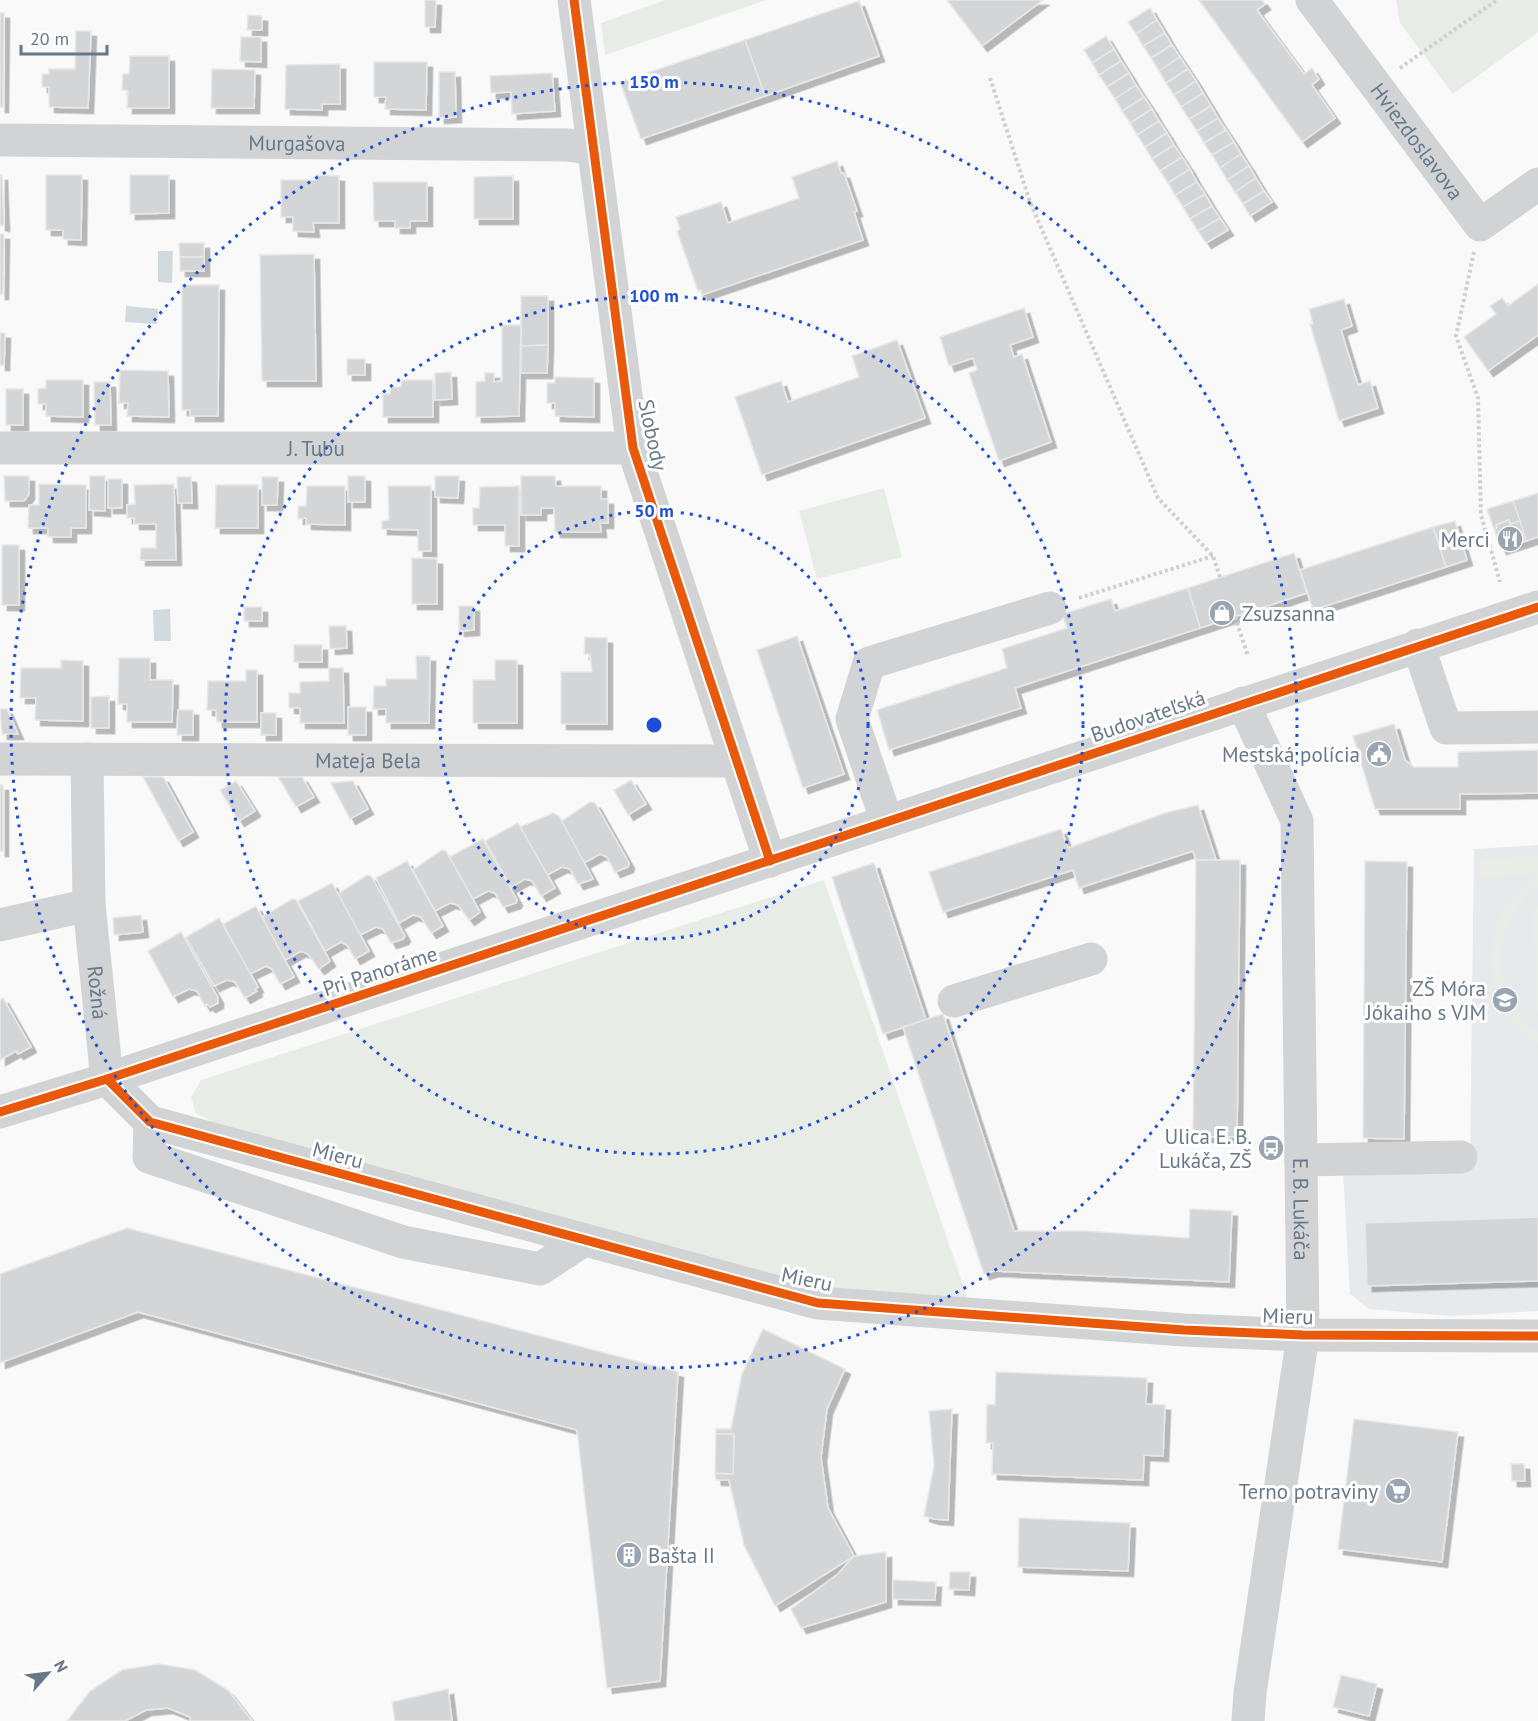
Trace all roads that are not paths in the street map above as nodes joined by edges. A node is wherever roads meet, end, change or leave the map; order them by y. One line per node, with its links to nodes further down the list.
1 (574, 0): 4 (street, Slobody)
2 (1312, 0): 5 (street, Hviezdoslavova)
3 (0, 140): 4 (street, Murgašova)
4 (593, 148): 7 (street, Slobody)
5 (1538, 184)
6 (0, 448): 7 (street, J. Tubu)
7 (633, 448): 15 (street, Slobody)
8 (1538, 607): 10 (street, Budovateľská)
9 (1050, 608): 16 (street)
10 (1418, 645): 11 (street, Budovateľská); 12 (street)
11 (1244, 703): 16 (street, Budovateľská); 26 (street, E. B. Lukáča)
12 (1538, 727)
13 (0, 759): 14 (street, Mateja Bela)
14 (87, 759): 15 (street, Mateja Bela); 18 (street, Rožná)
15 (735, 761): 17 (street, Slobody)
16 (888, 822): 17 (street, Budovateľská)
17 (770, 861): 22 (street, Pri Panoráme)
18 (89, 905): 19 (street); 22 (street, Rožná)
19 (0, 926)
20 (1091, 959): 21 (street)
21 (954, 1001)
22 (107, 1079): 23 (street, Pri Panoráme); 24 (street, Mieru)
23 (0, 1112)
24 (150, 1122): 27 (street, Mieru); 27 (street)
25 (1461, 1157): 26 (street)
26 (1301, 1160): 28 (street, E. B. Lukáča)
27 (584, 1240): 28 (street, Mieru)
28 (1303, 1335): 29 (street, Mieru); 30 (street, E. B. Lukáča)
29 (1538, 1336)
30 (1248, 1721)

